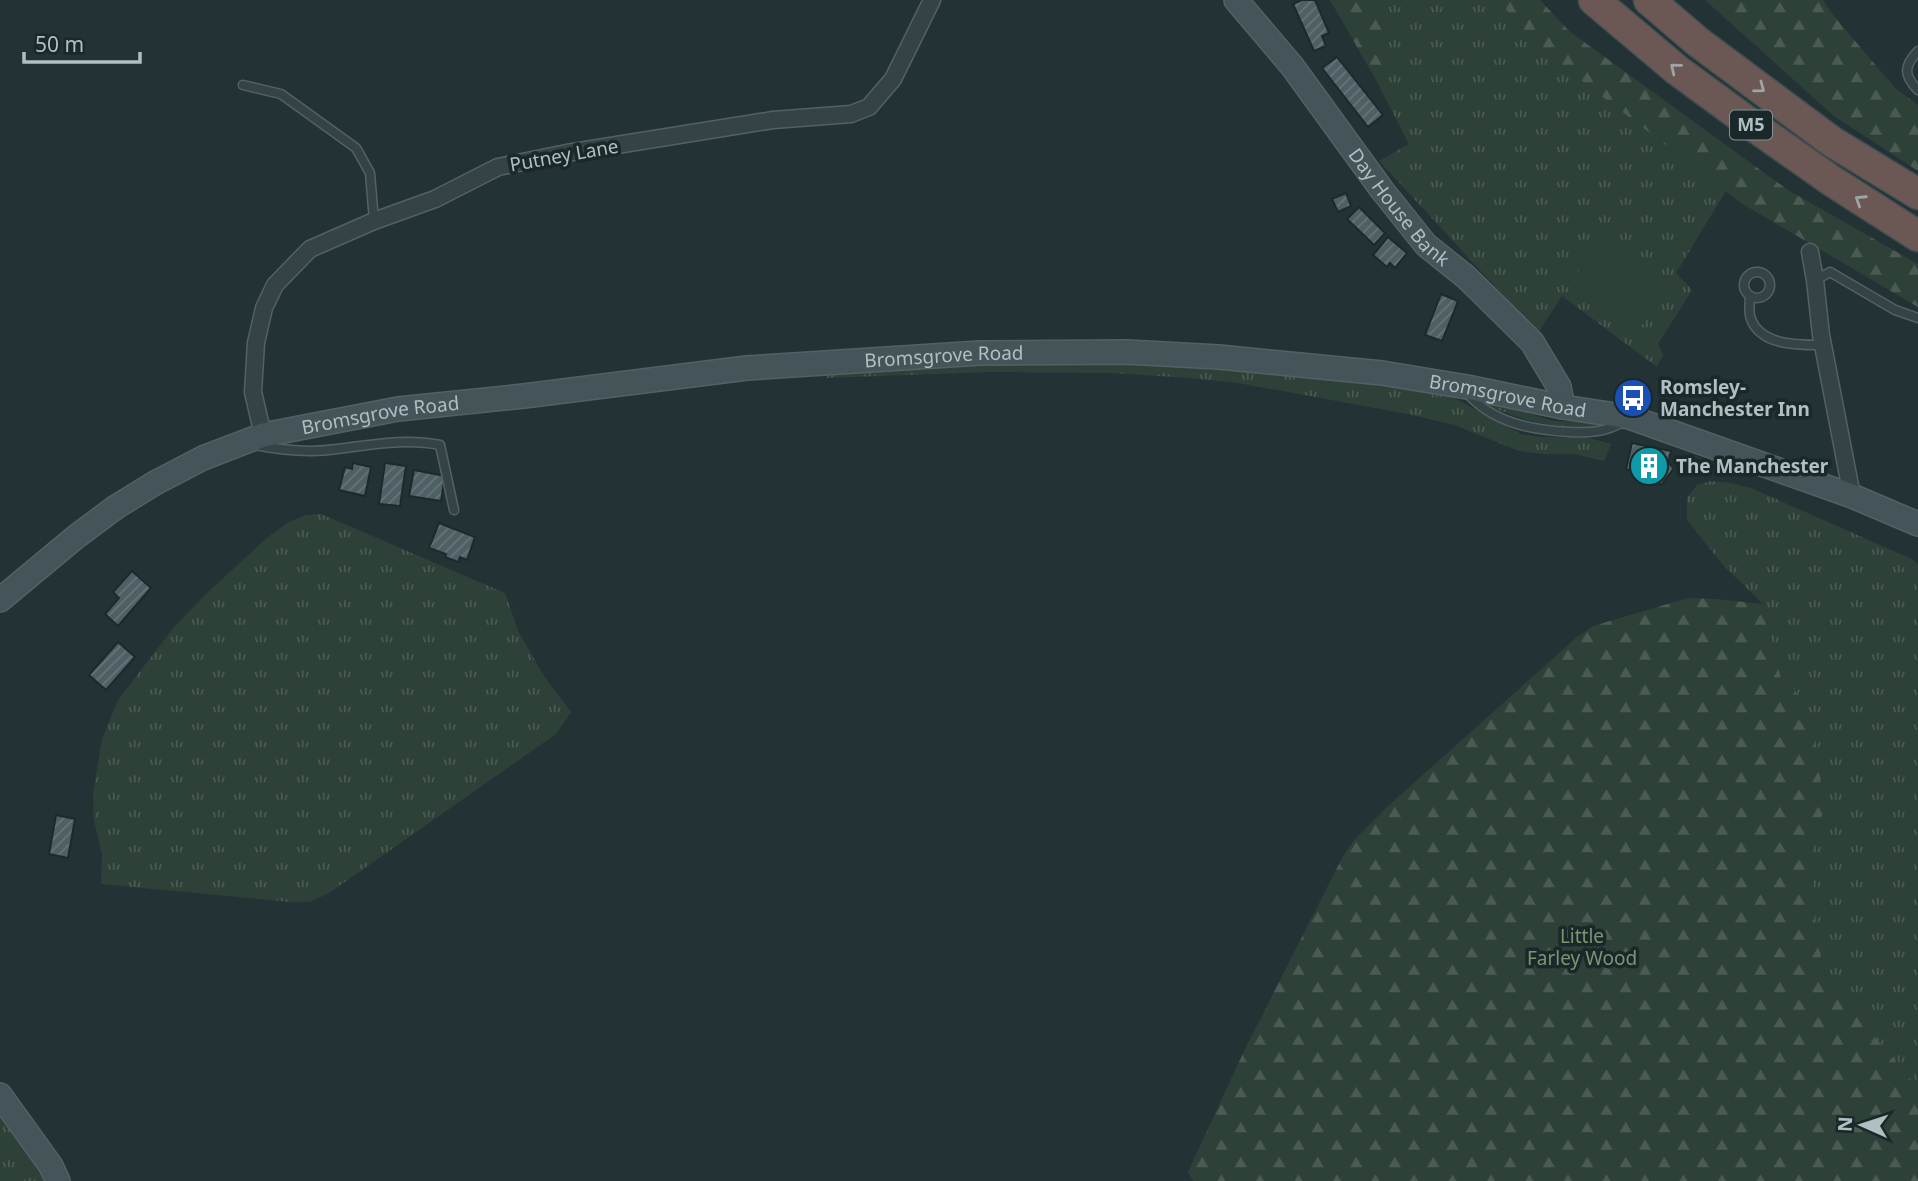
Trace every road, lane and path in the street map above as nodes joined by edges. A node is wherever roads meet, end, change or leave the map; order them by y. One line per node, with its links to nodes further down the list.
1 (932, 0): 9 (street, Putney Lane)
2 (1236, 0): 17 (main road, Day House Bank)
3 (1594, 0): 10 (highway, M5, one-way to 3)
4 (1649, 0): 8 (highway, M5, one-way to 8)
5 (1918, 51): 7 (lane)
6 (243, 85): 9 (lane)
7 (1918, 90)
8 (1918, 194)
9 (374, 221): 19 (street, Putney Lane)
10 (1918, 236)
11 (1810, 252): 12 (street)
12 (1815, 280): 14 (lane); 15 (street)
13 (1751, 296): 15 (lane)
14 (1918, 318)
15 (1823, 345): 20 (street)
16 (1467, 387): 17 (main road, Bromsgrove Road); 18 (lane); 19 (main road, Bromsgrove Road)
17 (1563, 407): 18 (main road, Bromsgrove Road)
18 (1629, 417): 20 (main road, Bromsgrove Road)
19 (253, 439): 21 (lane); 23 (main road, Bromsgrove Road)
20 (1852, 496): 22 (main road, Bromsgrove Road)
21 (454, 510)
22 (1918, 524)
23 (0, 600)
24 (0, 1095): 25 (main road)
25 (58, 1181)

